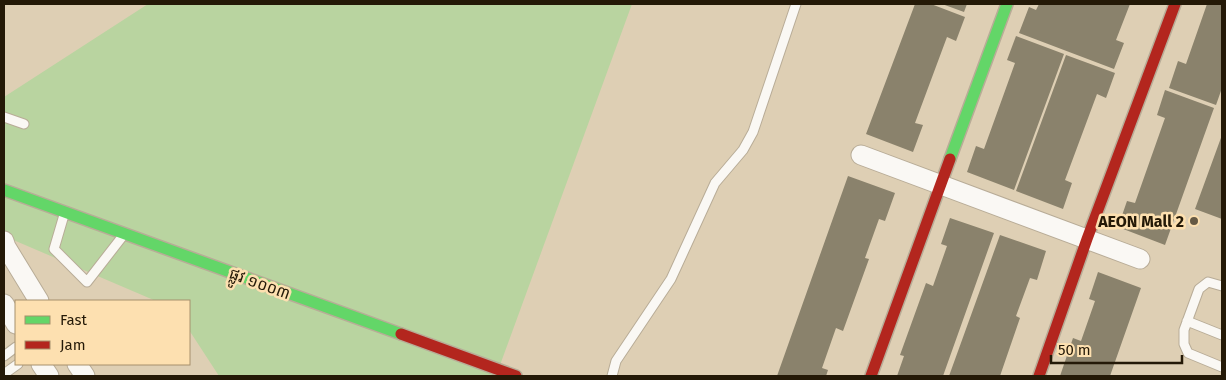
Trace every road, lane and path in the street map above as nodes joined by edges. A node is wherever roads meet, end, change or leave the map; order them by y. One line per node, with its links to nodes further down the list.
1 (796, 4): 30 (lane)
2 (1007, 4): 7 (street)
3 (1176, 4): 11 (street)
4 (4, 117): 5 (lane)
5 (24, 124)
6 (861, 155): 7 (street)
7 (940, 185): 11 (street); 31 (street)
8 (4, 190): 9 (street, ផ្លូវ ១០០៣)
9 (65, 212): 10 (street, ផ្លូវ ១០០៣); 10 (lane)
10 (124, 234): 29 (street, ផ្លូវ ១០០៣)
11 (1087, 239): 13 (street); 32 (street)
12 (4, 241): 15 (street)
13 (1140, 259)
14 (1222, 286): 17 (lane)
15 (38, 300)
16 (4, 304): 18 (street)
17 (1187, 321): 19 (lane); 25 (lane)
18 (15, 322)
19 (1222, 335)
20 (15, 348): 21 (lane)
21 (4, 356)
22 (17, 365): 26 (lane)
23 (42, 365): 27 (street)
24 (78, 365): 28 (street)
25 (1222, 367)
26 (4, 374)
27 (49, 376)
28 (85, 376)
29 (516, 376)
30 (612, 376)
31 (870, 376)
32 (1039, 376)

